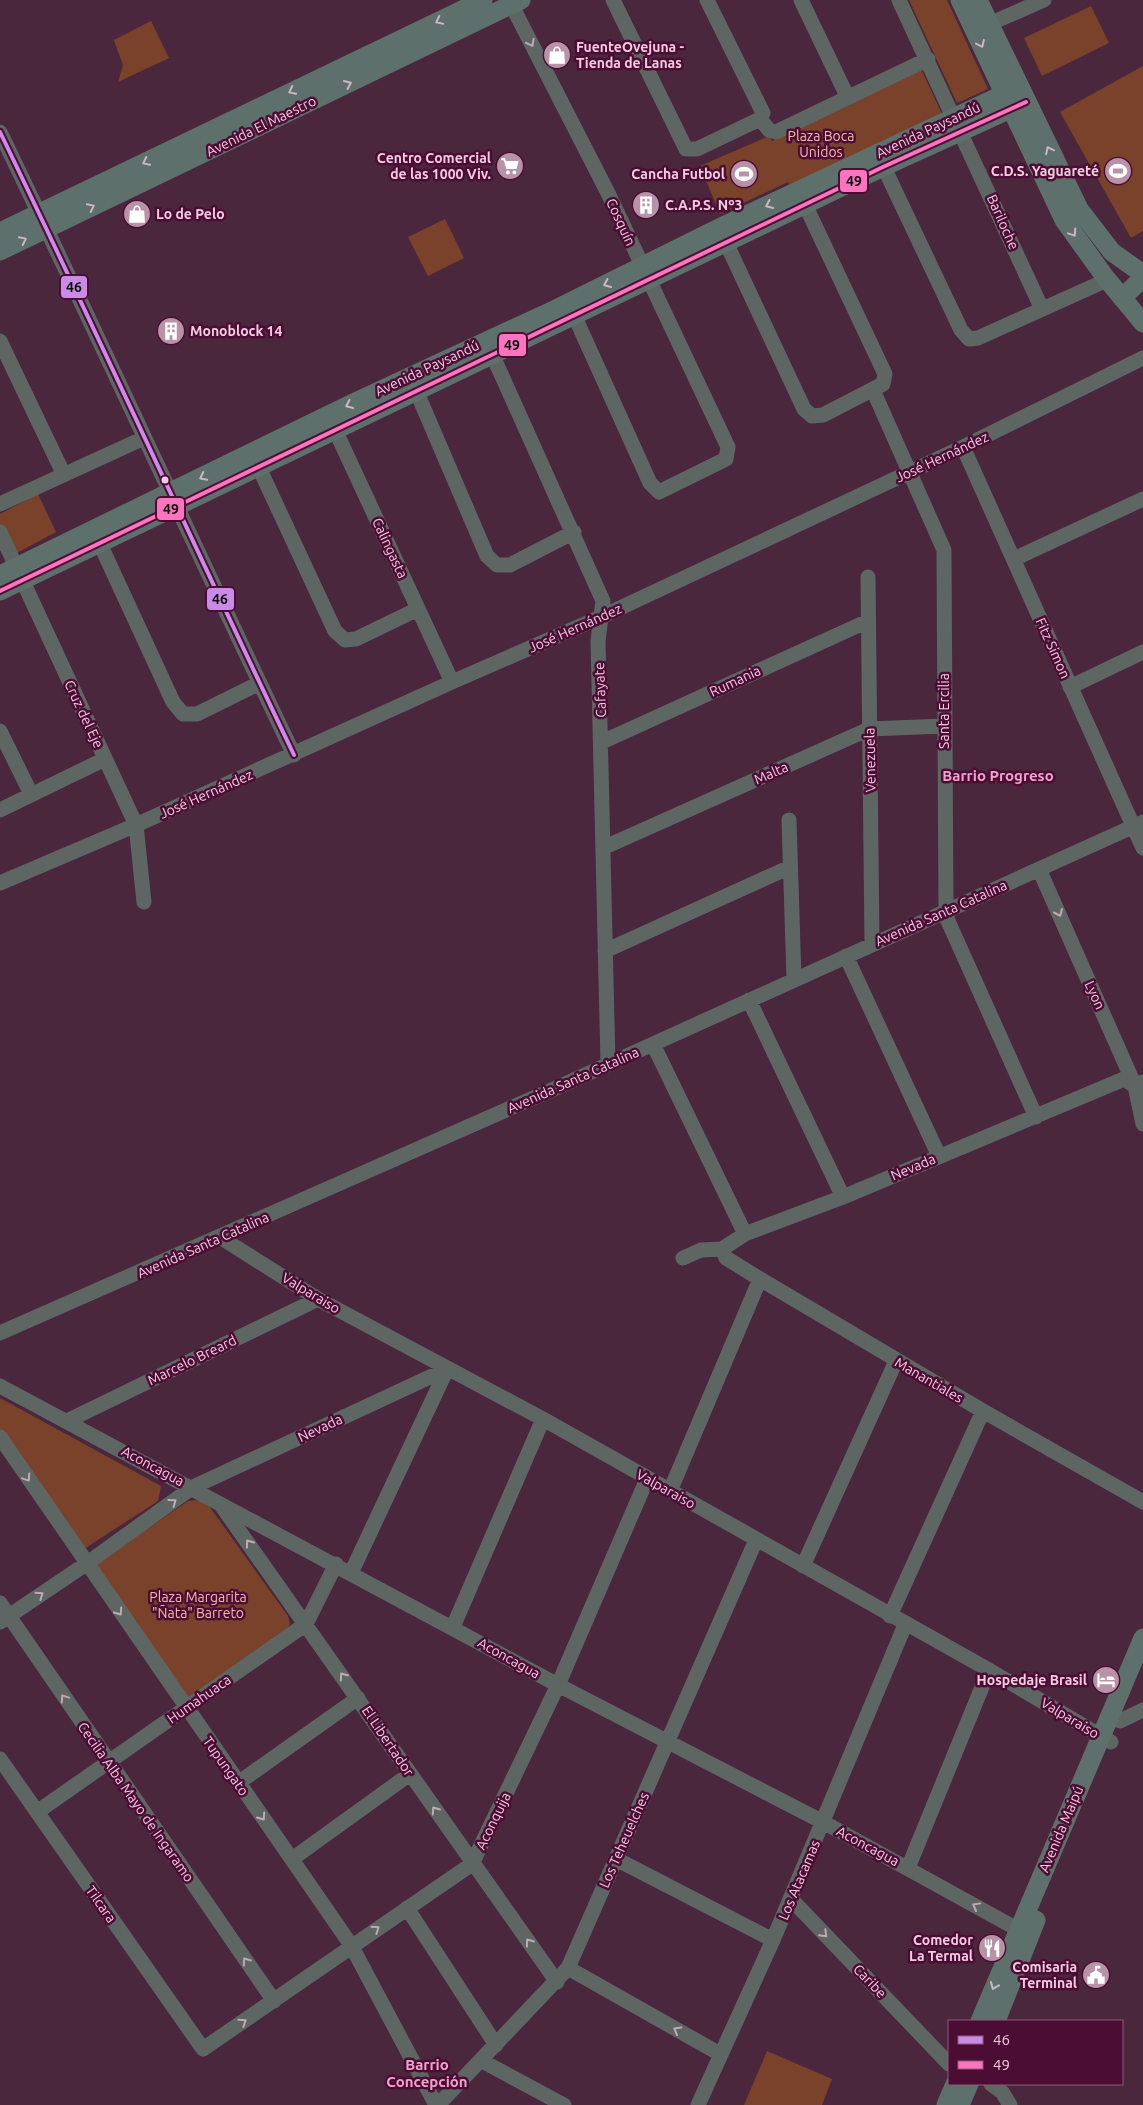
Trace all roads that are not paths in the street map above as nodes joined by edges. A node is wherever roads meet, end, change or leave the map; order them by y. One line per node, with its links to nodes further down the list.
1 (483, 0): 19 (main road, Avenida El Maestro, one-way to 19)
2 (613, 0): 14 (street)
3 (707, 0): 14 (street)
4 (801, 0): 12 (street)
5 (900, 0): 11 (street, Bariloche)
6 (960, 0): 13 (main road, one-way to 13)
7 (978, 0): 10 (main road)
8 (1044, 0): 10 (street)
9 (514, 2): 19 (main road, Avenida El Maestro, one-way to 9); 23 (street, Cosquín, one-way to 23)
10 (989, 24): 13 (main road)
11 (928, 60): 12 (street); 15 (street, Bariloche)
12 (848, 98): 14 (street)
13 (1014, 98): 15 (main road, Avenida Paysandú); 24 (main road, one-way to 13); 26 (main road, one-way to 26)
14 (762, 116)
15 (958, 124): 17 (main road, Avenida Paysandú); 29 (street, Bariloche)
16 (0, 132): 19 (street)
17 (880, 160): 18 (main road, Avenida Paysandú); 29 (street)
18 (801, 198): 21 (main road, Avenida Paysandú); 35 (street, Santa Ercilia)
19 (43, 221): 20 (main road, Avenida El Maestro); 22 (main road, Avenida El Maestro, one-way to 19); 37 (street)
20 (0, 232)
21 (723, 235): 23 (main road, Avenida Paysandú); 35 (street)
22 (0, 251)
23 (645, 273): 28 (main road, Avenida Paysandú); 28 (street, Cosquín)
24 (1143, 274)
25 (1143, 278): 27 (main road)
26 (1107, 280): 27 (main road); 29 (street)
27 (1122, 298): 30 (main road)
28 (571, 309): 32 (main road, Avenida Paysandú)
29 (1042, 309)
30 (1143, 323)
31 (0, 341): 41 (street)
32 (489, 348): 34 (main road, Avenida Paysandú); 46 (street, Cafayate)
33 (1143, 358): 38 (street, José Hernández)
34 (413, 383): 36 (main road, Avenida Paysandú); 46 (street)
35 (878, 387): 40 (street, Santa Ercilia)
36 (332, 422): 39 (main road, Avenida Paysandú); 52 (street, Calingasta)
37 (144, 438): 41 (street); 43 (street)
38 (964, 447): 40 (street, José Hernández); 48 (street, Fitz Simon)
39 (255, 460): 43 (main road, Avenida Paysandú); 52 (street)
40 (910, 472): 53 (street, José Hernández); 59 (street, Santa Ercilia)
41 (64, 475): 44 (street)
42 (1143, 499): 48 (street)
43 (173, 500): 47 (main road, Avenida Paysandú); 57 (street)
44 (0, 504)
45 (0, 532): 49 (street, Cruz del Eje)
46 (574, 532): 53 (street, Cafayate)
47 (97, 536): 49 (main road, Avenida Paysandú); 57 (street)
48 (1014, 559): 58 (street, Fitz Simon)
49 (13, 574): 51 (main road, Avenida Paysandú); 64 (street, Cruz del Eje)
50 (868, 577): 54 (street, Venezuela)
51 (0, 591)
52 (418, 610): 56 (street, Calingasta)
53 (603, 616): 56 (street, José Hernández); 62 (street, Cafayate)
54 (868, 620): 60 (street, Venezuela); 62 (street, Rumania)
55 (1143, 652): 58 (street)
56 (452, 682): 63 (street, José Hernández)
57 (260, 683): 63 (street)
58 (1070, 687): 68 (street, Fitz Simon)
59 (944, 726): 60 (street, Malta); 76 (street, Santa Ercilia)
60 (869, 729): 70 (street, Malta); 77 (street, Venezuela)
61 (0, 731): 65 (street)
62 (602, 742): 70 (street, Cafayate)
63 (294, 755): 69 (street, José Hernández)
64 (105, 759): 65 (street); 69 (street, Cruz del Eje)
65 (31, 794): 66 (street)
66 (0, 810)
67 (790, 820): 72 (street)
68 (1138, 824): 71 (street, Fitz Simon); 73 (street, Avenida Santa Catalina)
69 (136, 825): 74 (street, José Hernández); 75 (street, Cruz del Eje)
70 (605, 847): 78 (street, Cafayate)
71 (1143, 848)
72 (790, 867): 78 (street); 80 (street)
73 (1039, 869): 76 (street, Avenida Santa Catalina); 84 (street, Lyon, one-way to 84)
74 (0, 883)
75 (144, 902)
76 (946, 910): 77 (street, Avenida Santa Catalina); 85 (street, Santa Ercilia)
77 (872, 944): 79 (street, Avenida Santa Catalina)
78 (606, 951): 83 (street, Cafayate)
79 (846, 956): 80 (street, Avenida Santa Catalina); 87 (street)
80 (794, 979): 81 (street, Avenida Santa Catalina)
81 (749, 1000): 82 (street, Avenida Santa Catalina); 88 (street)
82 (653, 1044): 83 (street, Avenida Santa Catalina); 89 (street)
83 (608, 1064): 90 (street, Avenida Santa Catalina)
84 (1139, 1084): 85 (street, Nevada); 86 (street, Lyon)
85 (1036, 1117): 87 (street, Nevada)
86 (1143, 1124)
87 (939, 1156): 88 (street, Nevada)
88 (843, 1197): 89 (street, Nevada)
89 (745, 1234): 91 (street, Nevada)
90 (220, 1237): 94 (street, Valparaiso); 95 (street, Avenida Santa Catalina)
91 (722, 1249): 92 (street, Nevada); 93 (street, Manantiales)
92 (683, 1258)
93 (760, 1279): 96 (street, Manantiales); 105 (street)
94 (318, 1299): 97 (street, Valparaiso); 101 (street, Marcelo Breard)
95 (0, 1333)
96 (896, 1361): 99 (street, Manantiales); 111 (street)
97 (446, 1370): 100 (street, Valparaiso); 104 (street, Nevada); 112 (street)
98 (0, 1386): 101 (street, Aconcagua)
99 (982, 1411): 107 (street, Manantiales); 114 (street)
100 (543, 1419): 103 (street, Valparaiso); 118 (street)
101 (67, 1421): 104 (street, Aconcagua)
102 (0, 1437): 109 (street, Tupungato, one-way to 109)
103 (647, 1479): 105 (street, Valparaiso); 122 (street, Aconquija)
104 (193, 1487): 106 (street, Aconcagua); 109 (street, Nevada, one-way to 104)
105 (670, 1491): 108 (street, Valparaiso)
106 (218, 1501): 110 (street, Aconcagua); 116 (street, El Libertador, one-way to 106)
107 (1143, 1502)
108 (756, 1540): 111 (street, Valparaiso); 128 (street, Los Teheuelches)
109 (86, 1564): 115 (street, Nevada, one-way to 109); 124 (street, Tupungato, one-way to 124)
110 (336, 1564): 112 (street, Aconcagua); 116 (street, Humahuaca)
111 (803, 1566): 114 (street, Valparaiso)
112 (351, 1573): 118 (street, Aconcagua)
113 (0, 1603): 115 (street, Cecilia Alba Mayo de Ingaramo)
114 (890, 1616): 117 (street, Valparaiso)
115 (5, 1619): 130 (street, Cecilia Alba Mayo de Ingaramo, one-way to 115)
116 (306, 1624): 123 (street, El Libertador, one-way to 116); 124 (street, Humahuaca)
117 (905, 1624): 120 (street, Valparaiso); 134 (street, Los Atacamas)
118 (453, 1628): 122 (street, Aconcagua)
119 (1143, 1638): 126 (main road, Avenida Maipú)
120 (989, 1670): 127 (street, Valparaiso); 138 (street)
121 (1143, 1670): 126 (main road, Avenida Maipú)
122 (558, 1685): 128 (street, Aconcagua); 137 (street, Aconquija)
123 (358, 1698): 131 (street, El Libertador); 132 (street)
124 (186, 1708): 130 (street, Humahuaca); 132 (street, Tupungato)
125 (1143, 1710): 126 (street)
126 (1115, 1718): 127 (main road, Avenida Maipú)
127 (1106, 1739): 141 (main road, Avenida Maipú); 148 (main road, Avenida Maipú)
128 (669, 1741): 134 (street, Aconcagua); 136 (street, Los Teheuelches)
129 (0, 1759): 133 (street, Tilcara)
130 (108, 1762): 133 (street, Humahuaca); 146 (street, Cecilia Alba Mayo de Ingaramo, one-way to 130)
131 (410, 1774): 135 (street); 137 (street, El Libertador, one-way to 131)
132 (238, 1784): 135 (street, Tupungato, one-way to 135)
133 (37, 1812): 150 (street, Tilcara)
134 (823, 1822): 138 (street, Aconcagua); 139 (street, Los Atacamas)
135 (292, 1859): 143 (street, Tupungato)
136 (616, 1859): 142 (street); 144 (street, Los Teheuelches)
137 (472, 1864): 140 (street, Aconquija); 145 (street, El Libertador, one-way to 137)
138 (908, 1868): 141 (street, Aconcagua, one-way to 138)
139 (791, 1899): 142 (street, Los Atacamas); 153 (street, Caribe, one-way to 153)
140 (407, 1908): 143 (street, Aconquija, one-way to 140); 149 (street)
141 (1018, 1930): 147 (main road, Avenida Maipú, one-way to 147)
142 (773, 1940): 151 (street, Los Atacamas)
143 (351, 1946): 146 (street, Aconquija); 157 (street, Tupungato)
144 (568, 1968): 145 (street, Los Teheuelches); 151 (street, one-way to 144)
145 (557, 1982): 149 (street, Los Teheuelches)
146 (274, 2001): 150 (street, Aconquija, one-way to 146)
147 (980, 2020)
148 (996, 2020)
149 (496, 2045): 152 (street, Los Teheuelches)
150 (203, 2049)
151 (720, 2054): 159 (street, Los Atacamas)
152 (482, 2061): 157 (street, Los Teheuelches); 158 (street)
153 (948, 2063)
154 (955, 2085): 160 (main road)
155 (969, 2085): 161 (main road)
156 (992, 2085): 162 (street)
157 (437, 2105)
158 (564, 2105)
159 (698, 2105)
160 (946, 2105)
161 (960, 2105)
162 (1010, 2105)

